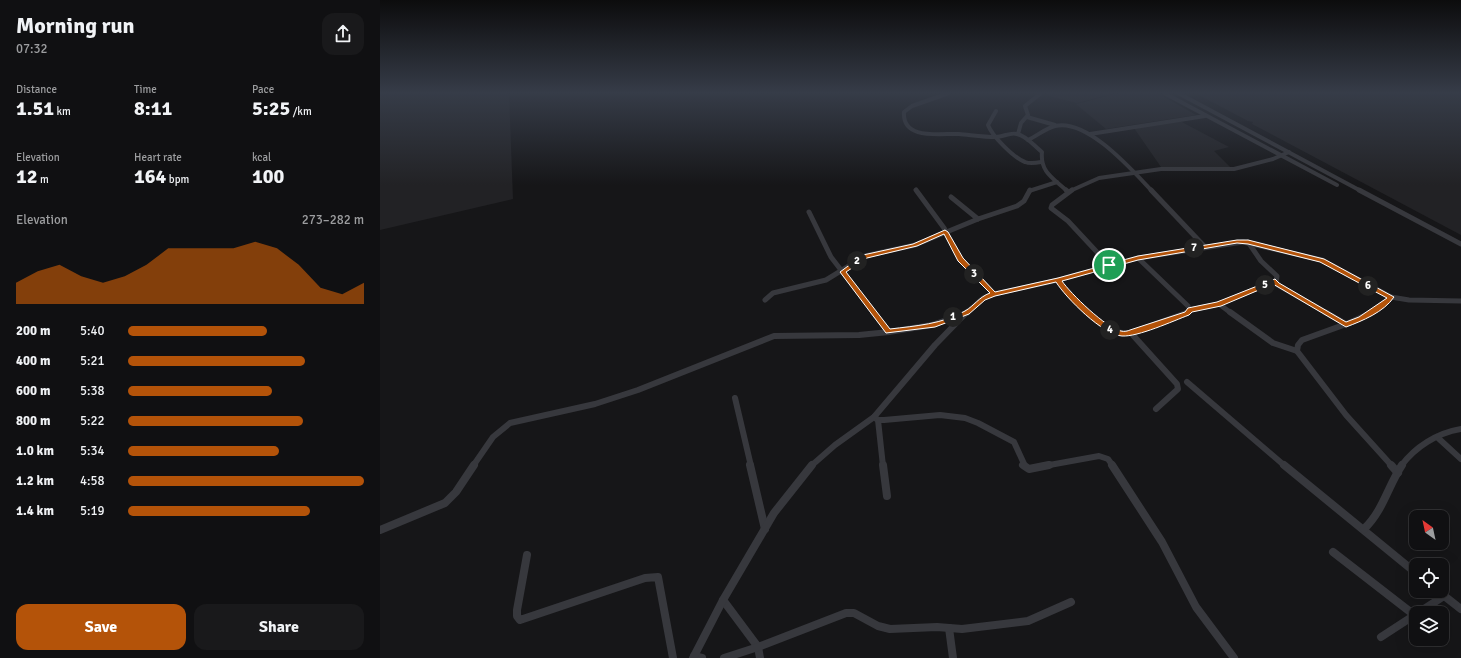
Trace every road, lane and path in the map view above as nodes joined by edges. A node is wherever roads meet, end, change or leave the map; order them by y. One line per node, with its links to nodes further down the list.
1 (908, 124): 11 (street)
2 (988, 124): 11 (street)
3 (1021, 124): 9 (street)
4 (1051, 124): 8 (street)
5 (1156, 124): 10 (street)
6 (1220, 124): 14 (street)
7 (1236, 124): 13 (street)
8 (1056, 125): 10 (street); 12 (street)
9 (1018, 134): 11 (street); 12 (street)
10 (1090, 134): 16 (street)
11 (996, 137): 15 (street)
12 (1028, 140): 15 (street)
13 (1289, 152): 14 (street); 26 (street)
14 (1282, 156): 16 (street); 18 (street)
15 (1041, 162): 17 (street)
16 (1134, 173): 20 (street); 27 (street)
17 (1057, 182): 20 (street); 23 (street)
18 (1337, 185)
19 (916, 190): 24 (street)
20 (1068, 192): 29 (street)
21 (951, 197): 23 (street)
22 (808, 212): 30 (street)
23 (978, 219): 24 (street)
24 (945, 232): 30 (street); 33 (street)
25 (1248, 242): 27 (street); 32 (street); 34 (street)
26 (1461, 244)
27 (1204, 246): 28 (street)
28 (1138, 258): 29 (street); 38 (street)
29 (1109, 265): 31 (street)
30 (843, 272): 35 (street); 41 (street)
31 (1058, 280): 33 (street); 42 (street)
32 (1275, 281): 37 (street); 40 (street)
33 (994, 294): 39 (street)
34 (1391, 297): 36 (street); 40 (street)
35 (766, 300)
36 (1461, 302)
37 (1219, 304): 38 (street); 43 (street)
38 (1190, 310): 42 (street)
39 (967, 312): 41 (street); 47 (street)
40 (1346, 324): 43 (street)
41 (888, 332): 54 (street)
42 (1131, 332): 46 (street)
43 (1297, 351): 51 (street)
44 (1187, 382): 55 (street)
45 (735, 398): 53 (street)
46 (1156, 409)
47 (876, 418): 52 (street); 53 (street); 75 (street)
48 (1461, 429): 49 (street)
49 (1436, 437): 50 (street); 51 (street)
50 (1461, 459)
51 (1398, 473): 55 (street)
52 (887, 496)
53 (765, 529): 61 (street)
54 (380, 530)
55 (1364, 530): 58 (street)
56 (1333, 552): 65 (street)
57 (527, 555): 71 (street)
58 (1409, 567)
59 (1434, 598): 63 (street)
60 (1447, 598): 64 (street)
61 (723, 600): 69 (street); 70 (street)
62 (1071, 602): 67 (street)
63 (1424, 606)
64 (1461, 609)
65 (1409, 611)
66 (1409, 617): 68 (street)
67 (949, 628): 69 (street); 74 (street)
68 (1381, 637)
69 (758, 647): 72 (street); 73 (street)
70 (696, 657)
71 (673, 658)
72 (724, 658)
73 (760, 658)
74 (952, 658)
75 (1234, 658)

